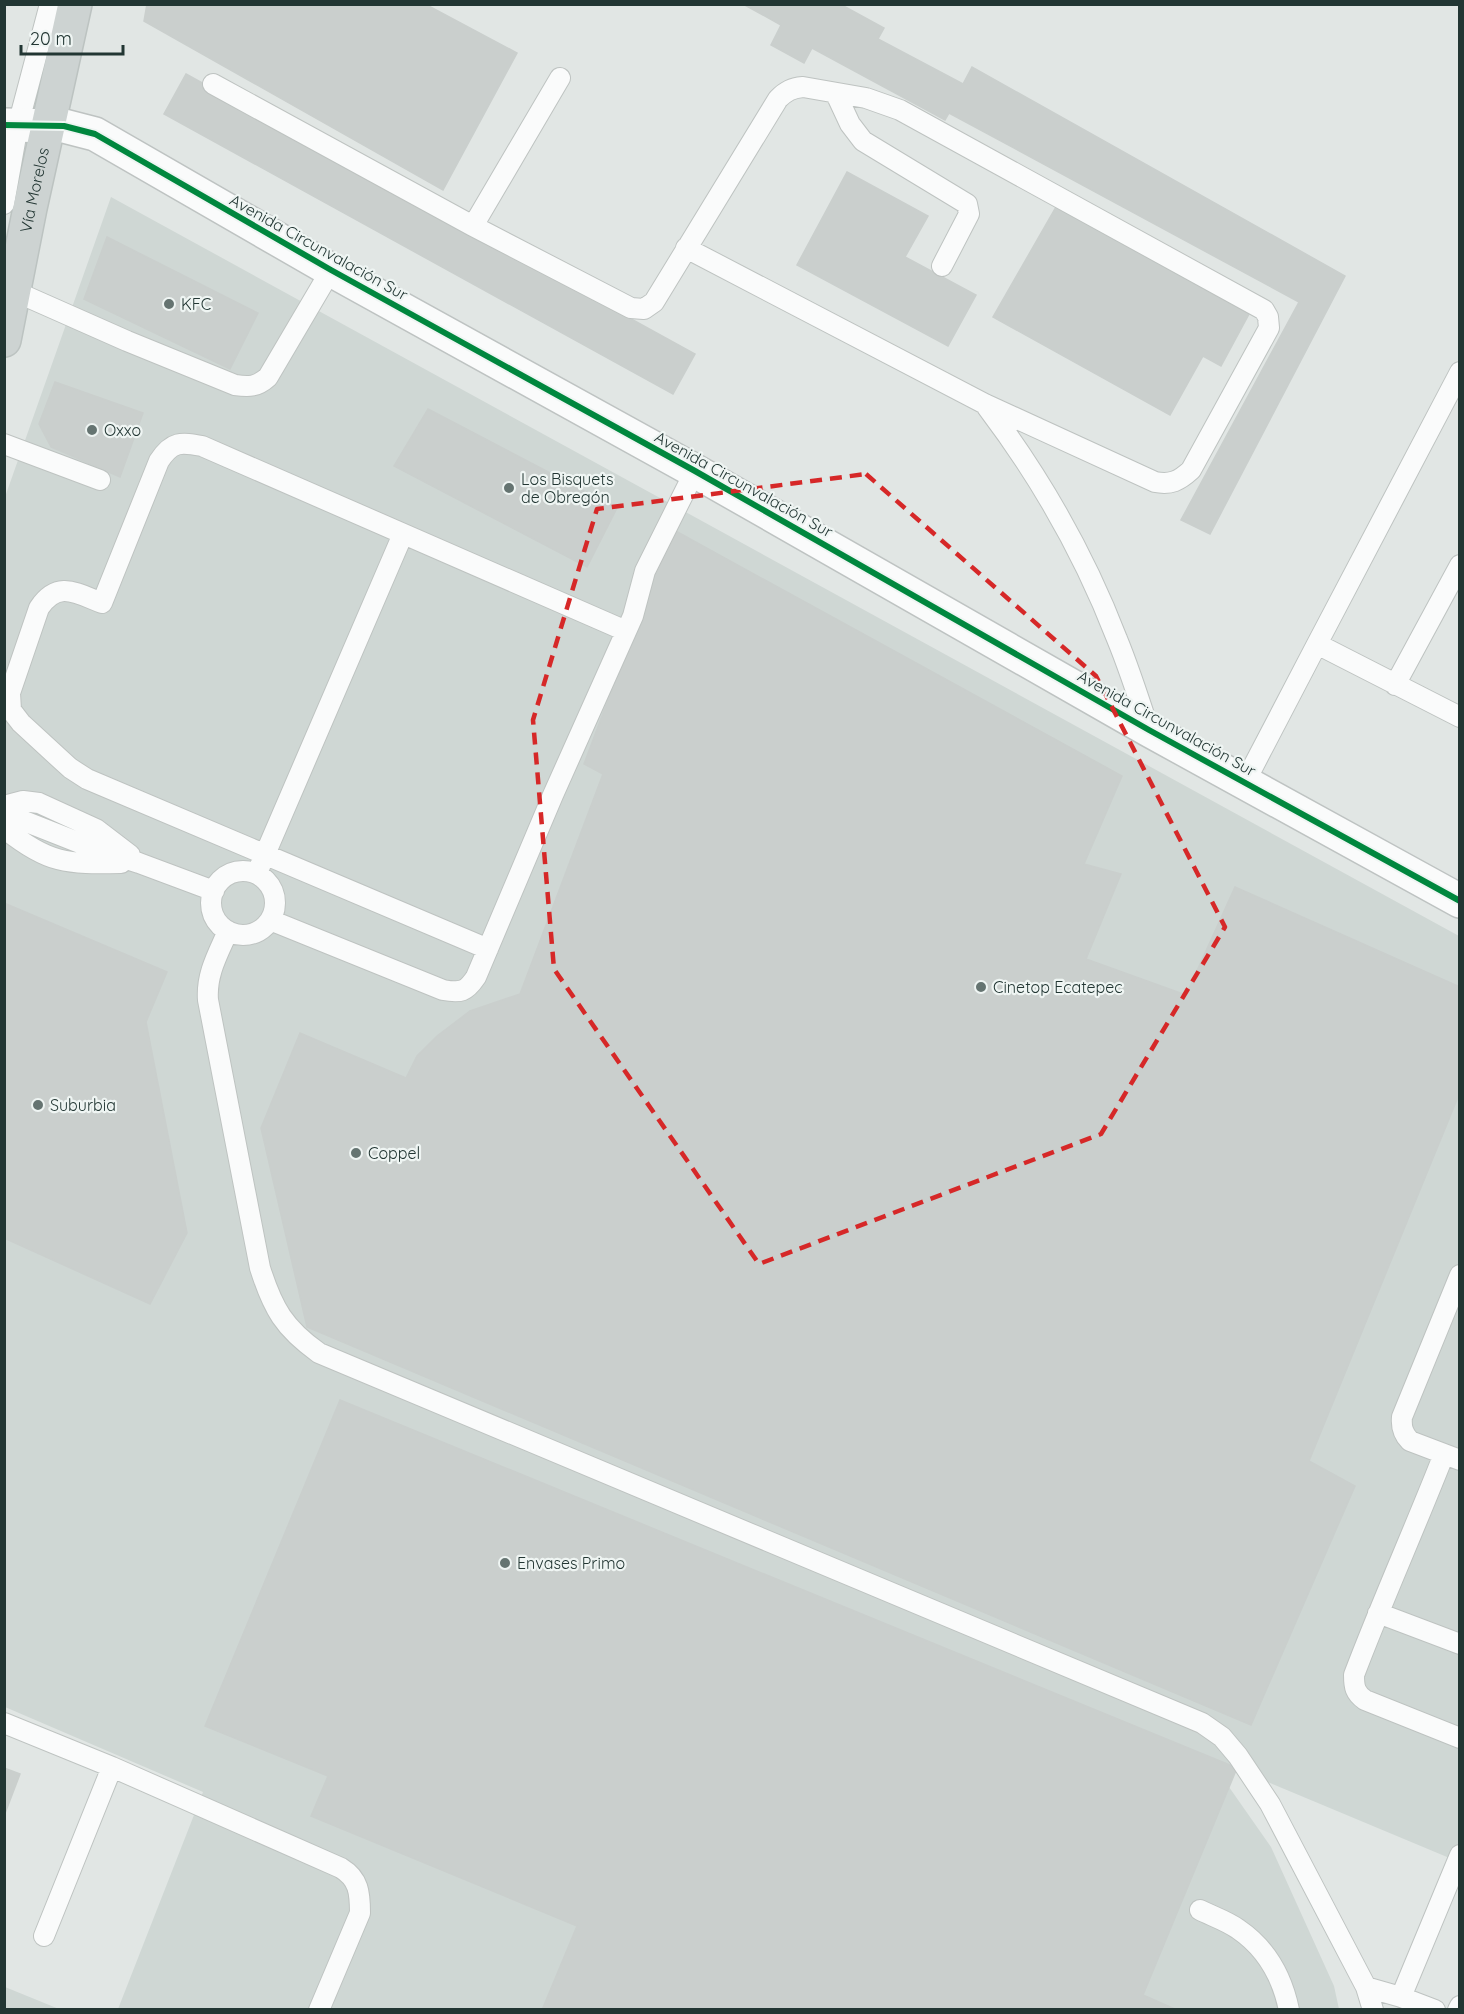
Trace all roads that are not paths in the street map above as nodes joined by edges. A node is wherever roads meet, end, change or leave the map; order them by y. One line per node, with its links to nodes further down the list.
1 (50, 4): 6 (lane)
2 (75, 4): 6 (main road, Vía Morelos)
3 (560, 78): 8 (lane)
4 (213, 84): 8 (lane)
5 (836, 94): 9 (lane); 10 (lane); 15 (lane)
6 (23, 125): 7 (lane); 11 (street, Avenida Circunvalación Sur); 12 (main road, Vía Morelos)
7 (4, 204)
8 (472, 226): 9 (lane)
9 (686, 248): 15 (lane)
10 (942, 266)
11 (331, 270): 12 (lane); 17 (street, Avenida Circunvalación Sur)
12 (14, 291): 13 (main road, Vía Morelos)
13 (4, 340)
14 (1460, 372): 22 (lane)
15 (985, 404): 25 (lane)
16 (4, 444): 18 (lane)
17 (695, 471): 21 (lane); 25 (street, Avenida Circunvalación Sur)
18 (100, 480)
19 (403, 534): 21 (lane); 31 (lane); 31 (lane)
20 (1460, 565): 23 (lane)
21 (626, 631): 36 (lane)
22 (1317, 644): 23 (lane); 26 (lane)
23 (1395, 685): 24 (lane)
24 (1460, 717)
25 (1149, 730): 26 (street, Avenida Circunvalación Sur)
26 (1245, 782): 33 (street, Avenida Circunvalación Sur)
27 (4, 806): 30 (lane)
28 (4, 816): 30 (lane)
29 (4, 828): 30 (lane)
30 (139, 863): 32 (lane)
31 (261, 864): 32 (lane); 34 (lane); 36 (lane)
32 (214, 891): 35 (lane)
33 (1460, 901)
34 (270, 920): 35 (lane); 36 (lane)
35 (228, 931): 47 (lane)
36 (488, 949)
37 (1460, 1275): 38 (lane)
38 (1452, 1457): 39 (lane)
39 (1378, 1613): 40 (lane); 42 (lane)
40 (1460, 1644)
41 (4, 1723): 43 (lane)
42 (1460, 1738)
43 (112, 1767): 46 (lane); 49 (lane)
44 (1460, 1855): 48 (lane)
45 (1200, 1910): 50 (lane)
46 (44, 1936)
47 (1366, 1987): 48 (lane); 51 (lane)
48 (1401, 1997): 52 (lane)
49 (319, 2010)
50 (1289, 2010)
51 (1373, 2010)
52 (1435, 2010)

